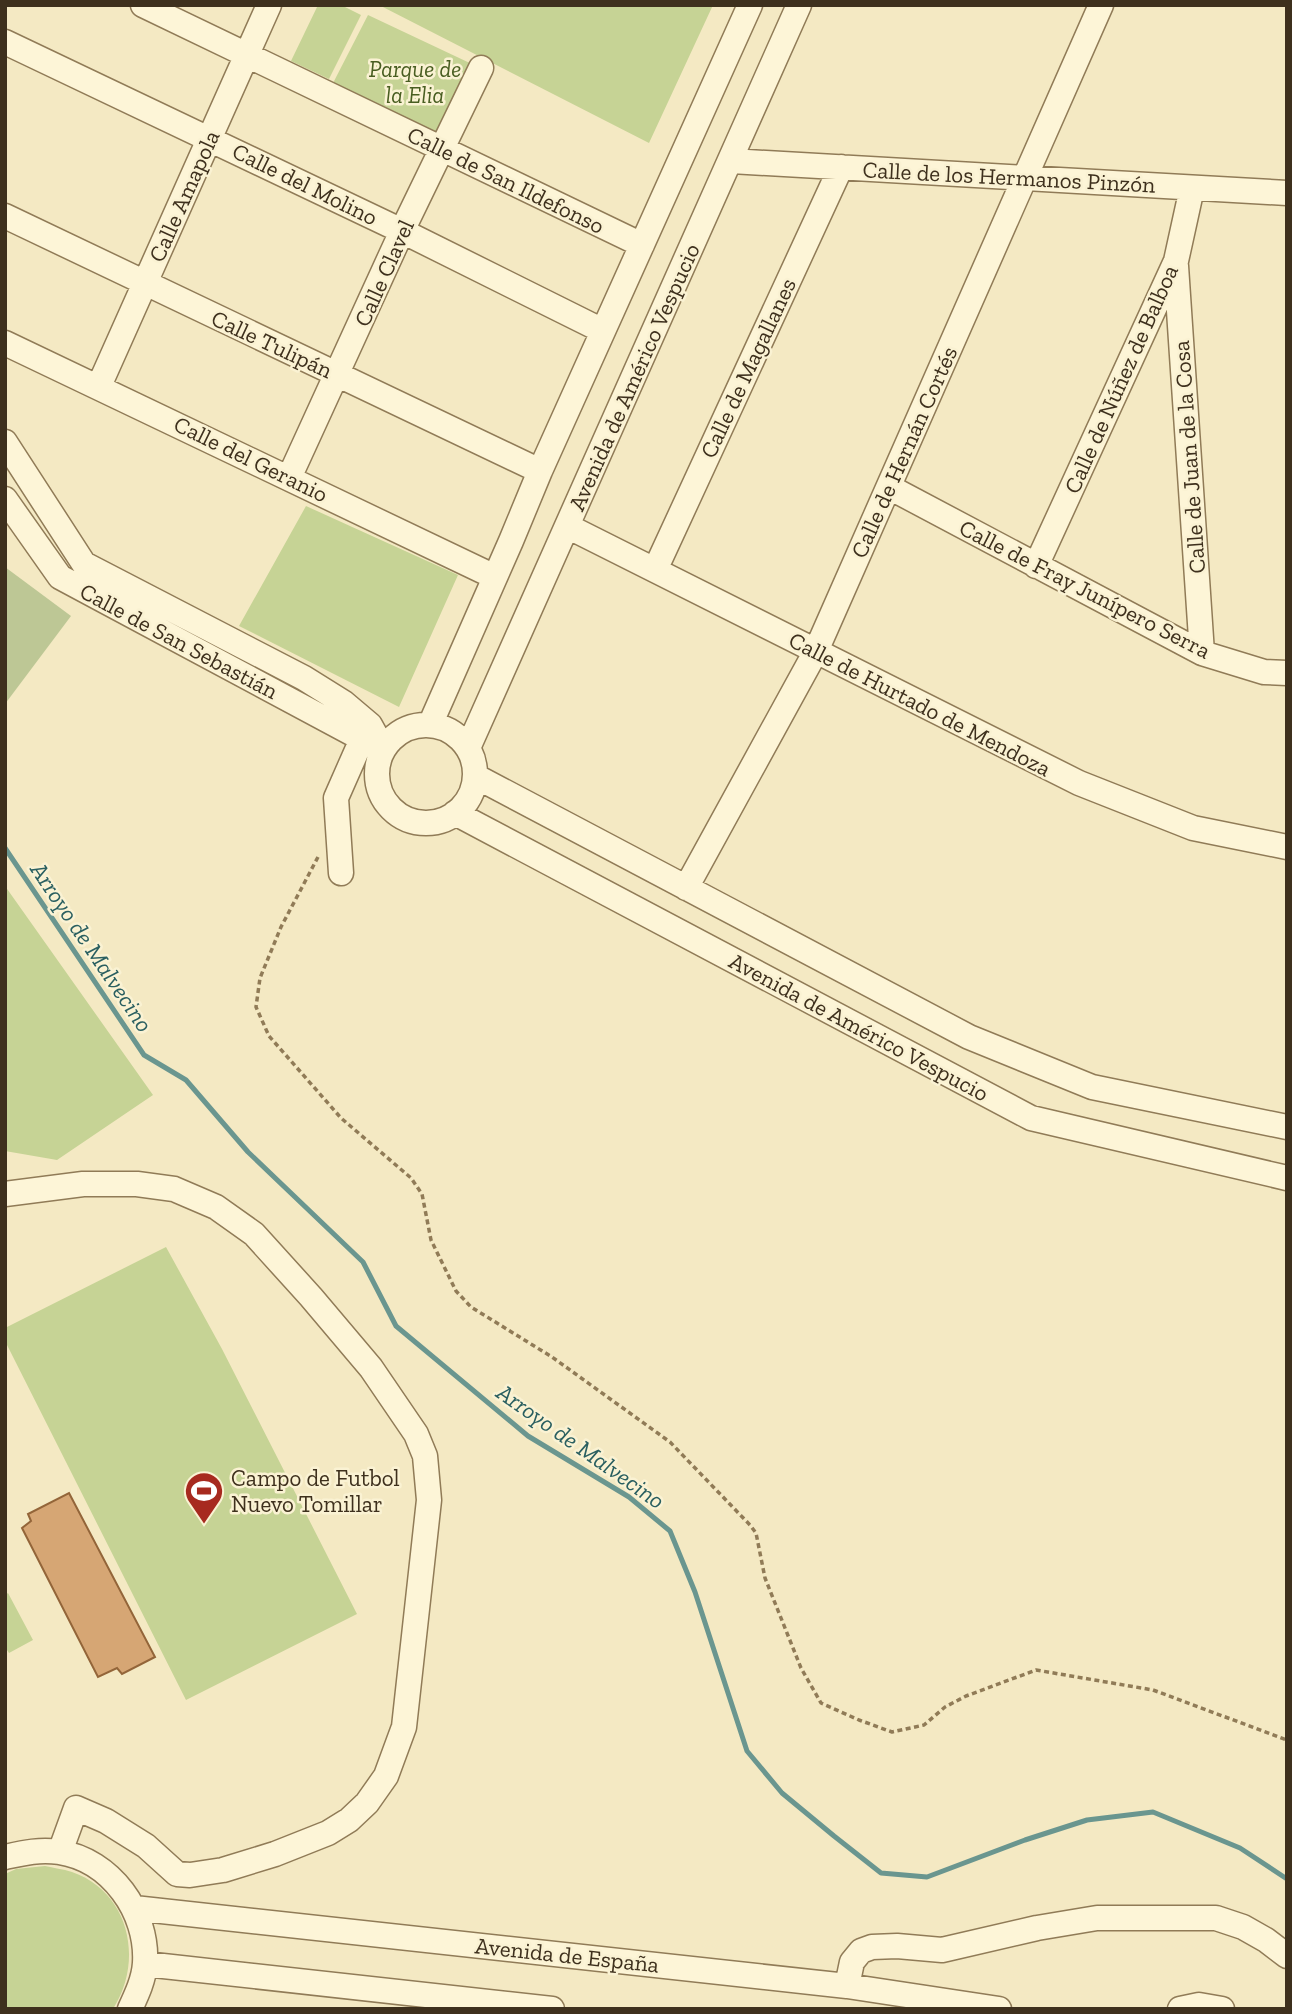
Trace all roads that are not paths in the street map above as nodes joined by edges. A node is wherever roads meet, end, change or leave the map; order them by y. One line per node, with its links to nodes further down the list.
1 (143, 5): 7 (street, Calle de San Ildefonso)
2 (269, 5): 7 (street, Calle Amapola)
3 (750, 5): 18 (street, Avenida de Américo Vespucio)
4 (799, 5): 11 (street, Avenida de Américo Vespucio)
5 (1101, 5): 13 (street, Calle de Hernán Cortés)
6 (5, 42): 9 (street, Calle del Molino)
7 (247, 54): 9 (street, Calle Amapola); 10 (street, Calle de San Ildefonso)
8 (481, 68): 10 (street, Calle Clavel)
9 (209, 138): 17 (street, Calle del Molino); 20 (street, Calle Amapola)
10 (441, 149): 17 (street, Calle Clavel); 18 (street, Calle de San Ildefonso)
11 (731, 161): 12 (street, Calle de los Hermanos Pinzón); 30 (street, Avenida de Américo Vespucio)
12 (841, 167): 13 (street, Calle de los Hermanos Pinzón); 32 (street, Calle de Magallanes)
13 (1026, 178): 14 (street, Calle de los Hermanos Pinzón); 28 (street, Calle de Hernán Cortés)
14 (1192, 188): 15 (street, Calle de los Hermanos Pinzón); 19 (street, Calle de Núñez de Balboa)
15 (1287, 193)
16 (5, 216): 20 (street, Calle Tulipán)
17 (402, 231): 21 (street, Calle del Molino); 23 (street, Calle Clavel)
18 (642, 245): 21 (street, Avenida de Américo Vespucio)
19 (1176, 261): 31 (street, Calle de Núñez de Balboa); 35 (street, Calle de Juan de la Cosa)
20 (144, 284): 23 (street, Calle Tulipán); 24 (street, Calle Amapola)
21 (603, 331): 26 (street, Avenida de Américo Vespucio)
22 (5, 343): 24 (street, Calle del Geranio)
23 (338, 376): 26 (street, Calle Tulipán); 27 (street, Calle Clavel)
24 (99, 386): 27 (street, Calle del Geranio)
25 (5, 442): 38 (street)
26 (540, 471): 33 (street, Avenida de Américo Vespucio)
27 (289, 478): 33 (street, Calle del Geranio)
28 (889, 487): 31 (street, Calle de Fray Junípero Serra); 34 (street, Calle de Hernán Cortés)
29 (8, 511): 38 (street, Calle de San Sebastián)
30 (567, 526): 32 (street, Calle de Hurtado de Mendoza); 39 (street, Avenida de Américo Vespucio)
31 (1036, 566): 35 (street, Calle de Fray Junípero Serra)
32 (655, 570): 34 (street, Calle de Hurtado de Mendoza)
33 (495, 577): 37 (street, Avenida de Américo Vespucio)
34 (816, 651): 42 (street, Calle de Hurtado de Mendoza); 44 (street, Calle de Hernán Cortés)
35 (1202, 653): 36 (street, Calle de Fray Junípero Serra)
36 (1287, 673)
37 (429, 725): 38 (street); 39 (street)
38 (373, 745): 41 (street); 43 (street)
39 (468, 748): 40 (street)
40 (475, 776): 41 (street); 44 (street, Avenida de Américo Vespucio)
41 (455, 813): 46 (street, Avenida de Américo Vespucio)
42 (1287, 847)
43 (341, 873)
44 (686, 888): 45 (street, Avenida de Américo Vespucio)
45 (1287, 1127)
46 (1287, 1178)
47 (5, 1194): 48 (street)
48 (60, 1852): 49 (street); 50 (street)
49 (5, 1857)
50 (134, 1908): 52 (street); 53 (street, Avenida de España)
51 (1287, 1955): 53 (street)
52 (145, 1964): 54 (street); 55 (street)
53 (847, 1986): 57 (street, Avenida de España)
54 (368, 1999): 56 (street)
55 (130, 2009)
56 (552, 2009)
57 (999, 2009)
58 (1180, 2009): 59 (street)
59 (1222, 2009)

